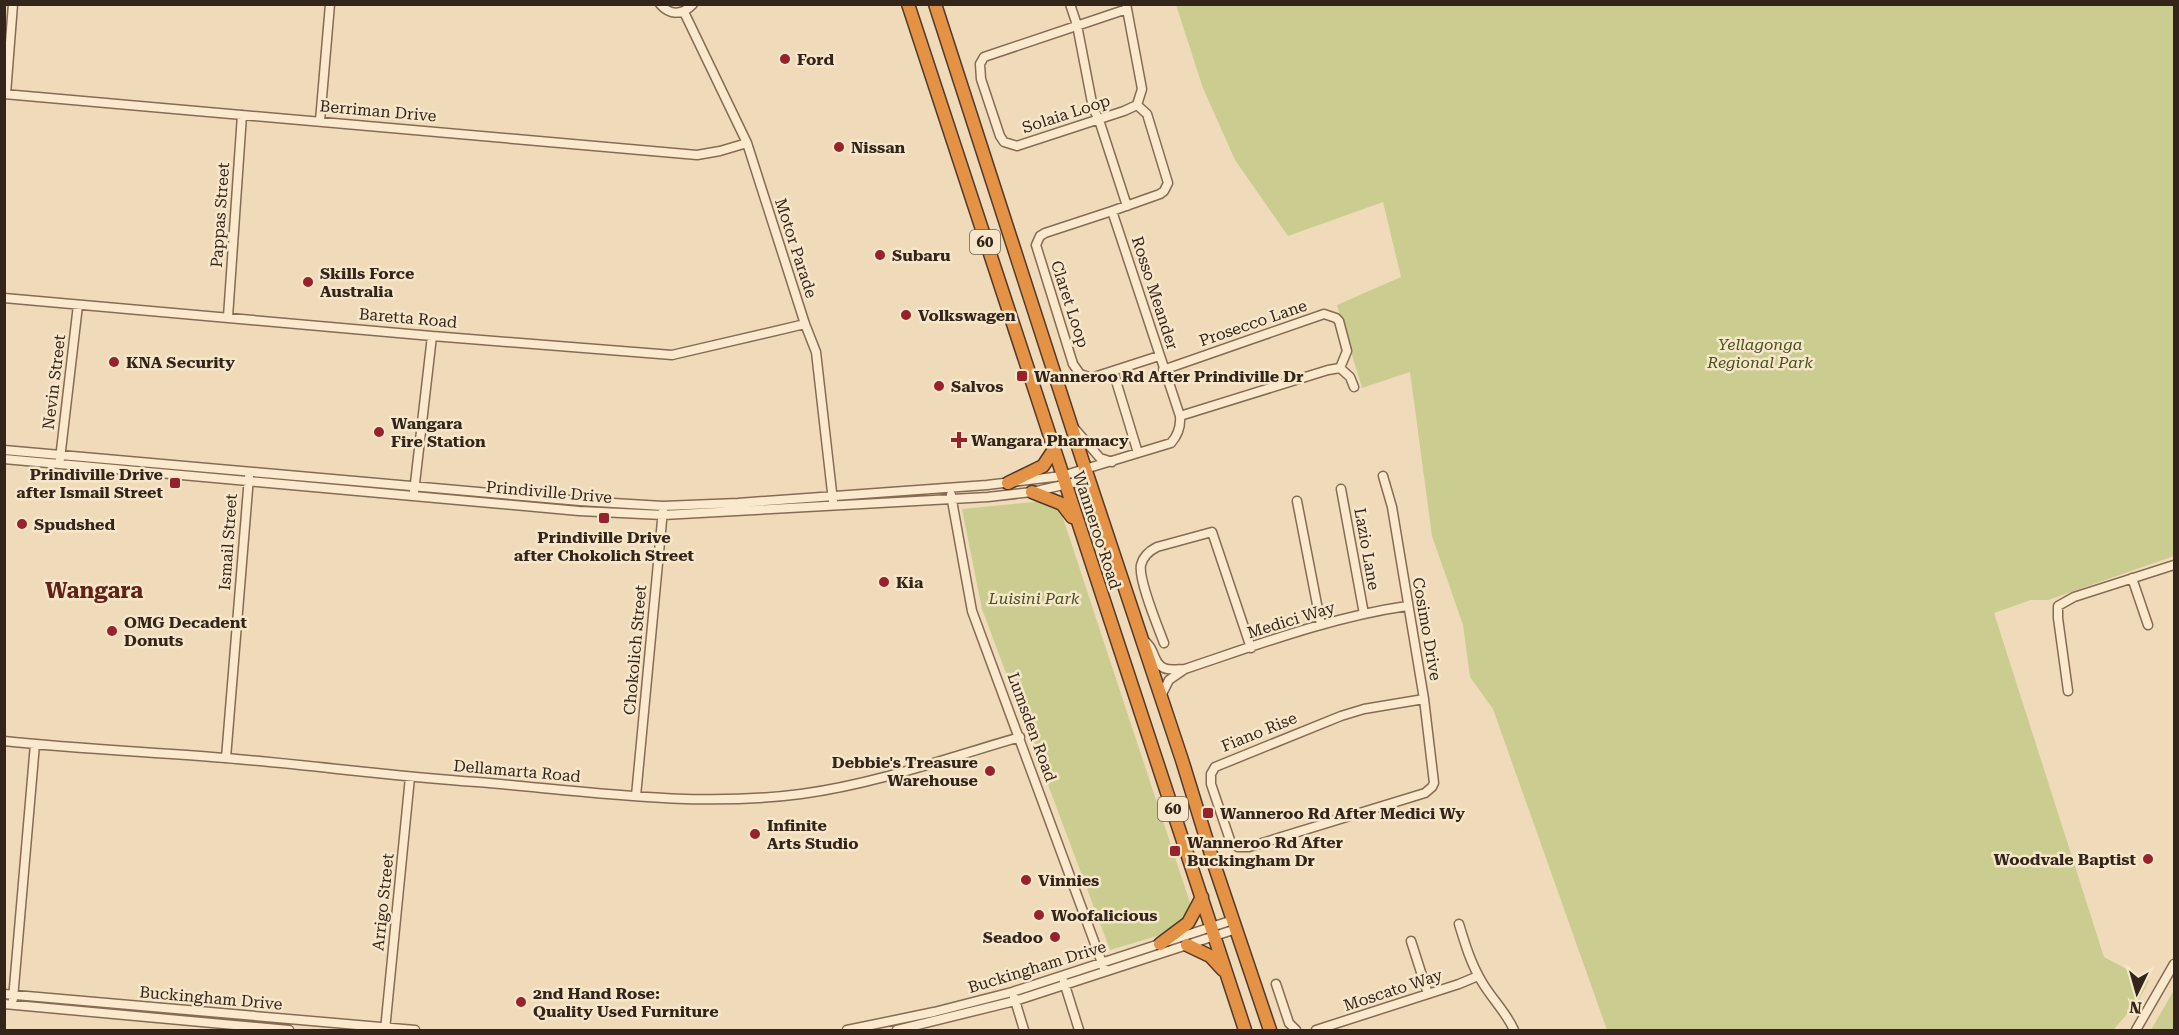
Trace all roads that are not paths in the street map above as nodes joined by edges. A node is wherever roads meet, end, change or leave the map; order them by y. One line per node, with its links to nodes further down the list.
1 (13, 4): 11 (street)
2 (330, 4): 14 (street)
3 (660, 4): 9 (street)
4 (693, 4): 9 (street)
5 (908, 4): 32 (highway, Wanneroo Road / 60)
6 (935, 4): 30 (highway, Wanneroo Road / 60)
7 (1070, 4): 10 (street)
8 (1126, 7): 10 (street, Solaia Loop); 12 (street, Solaia Loop)
9 (684, 12): 16 (street, Motor Parade)
10 (1077, 25): 15 (street); 15 (street, Solaia Loop)
11 (5, 94): 13 (street, Berriman Drive)
12 (1137, 105): 15 (street, Solaia Loop); 17 (street)
13 (242, 115): 14 (street, Berriman Drive); 21 (street, Pappas Street)
14 (320, 120): 16 (street, Berriman Drive)
15 (1099, 120): 17 (street)
16 (747, 143): 22 (street, Motor Parade)
17 (1127, 206): 18 (street)
18 (1112, 211): 24 (street, Rosso Meander); 27 (street, Claret Loop)
19 (4, 298): 20 (street, Baretta Road)
20 (78, 305): 21 (street, Baretta Road); 34 (street, Nevin Street)
21 (228, 316): 23 (street, Baretta Road)
22 (805, 324): 23 (street, Baretta Road); 47 (street, Motor Parade)
23 (432, 336): 44 (street)
24 (1159, 356): 26 (street, Rosso Meander); 27 (street, Claret Loop)
25 (1340, 368): 26 (street, Prosecco Lane); 28 (street); 29 (street)
26 (1163, 370): 29 (street, Rosso Meander)
27 (1113, 371): 33 (street)
28 (1354, 387)
29 (1180, 416): 33 (street)
30 (1070, 422): 36 (street); 37 (highway, Wanneroo Road / 60)
31 (4, 450): 34 (street, Prindiville Drive)
32 (1053, 451): 40 (highway, Wanneroo Road / 60); 41 (highway)
33 (1138, 453): 36 (street)
34 (60, 458): 35 (street, Prindiville Drive); 38 (street, Prindiville Drive)
35 (4, 459)
36 (1112, 462): 37 (street)
37 (1088, 474): 40 (street, Prindiville Drive); 57 (highway, Wanneroo Road / 60)
38 (249, 476): 44 (street, Prindiville Drive); 67 (street, Ismail Street)
39 (1383, 476): 53 (street, Cosimo Drive)
40 (1063, 481): 41 (street, Prindiville Drive); 45 (street, Prindiville Drive); 50 (highway, Wanneroo Road / 60)
41 (1008, 483): 42 (street, Prindiville Drive)
42 (951, 488): 46 (street, Lumsden Road); 47 (street, Prindiville Drive)
43 (1341, 489): 54 (street, Lazio Lane)
44 (414, 491): 49 (street, Prindiville Drive)
45 (1032, 492): 46 (street, Prindiville Drive); 50 (highway)
46 (952, 498): 47 (street, Prindiville Drive); 64 (street, Lumsden Road)
47 (833, 501): 49 (street, Prindiville Drive)
48 (1298, 501): 55 (street)
49 (663, 511): 70 (street, Chokolich Street)
50 (1079, 528): 71 (highway, Wanneroo Road / 60)
51 (2175, 565): 52 (street)
52 (2132, 578): 56 (street); 61 (street)
53 (1407, 606): 54 (street, Medici Way); 63 (street, Cosimo Drive)
54 (1364, 614): 55 (street, Medici Way)
55 (1321, 625): 59 (street, Medici Way)
56 (2148, 625)
57 (1143, 640): 60 (street); 62 (highway, Wanneroo Road / 60)
58 (1164, 643): 59 (street)
59 (1251, 648): 60 (street, Medici Way)
60 (1185, 669): 62 (street, Medici Way)
61 (2068, 691)
62 (1161, 696): 72 (highway, Wanneroo Road / 60)
63 (1424, 699): 69 (street, Cosimo Drive); 69 (street, Fiano Rise)
64 (1020, 737): 70 (street, Dellamarta Road); 79 (street, Lumsden Road)
65 (4, 741): 66 (street, Dellamarta Road)
66 (35, 744): 67 (street, Dellamarta Road); 87 (street)
67 (226, 758): 68 (street, Dellamarta Road)
68 (410, 777): 70 (street, Dellamarta Road); 94 (street, Arrigo Street)
69 (1432, 787)
70 (636, 796)
71 (1202, 897): 74 (highway, Wanneroo Road / 60); 76 (highway)
72 (1234, 924): 74 (street, Buckingham Drive); 102 (highway, Wanneroo Road / 60)
73 (1459, 924): 82 (street)
74 (1213, 932): 76 (street, Buckingham Drive); 77 (street, Buckingham Drive); 80 (highway, Wanneroo Road / 60)
75 (1411, 940): 86 (street)
76 (1160, 944): 79 (street, Buckingham Drive)
77 (1187, 945): 79 (street, Buckingham Drive); 80 (highway)
78 (2175, 964): 106 (street)
79 (1104, 967): 81 (street, Buckingham Drive); 84 (street, Buckingham Drive)
80 (1226, 973): 101 (highway, Wanneroo Road / 60)
81 (1062, 976): 84 (street); 85 (street, Buckingham Drive)
82 (1478, 976): 86 (street, Moscato Way); 105 (street)
83 (1276, 984): 103 (street)
84 (1065, 985): 88 (street, Buckingham Drive); 100 (street)
85 (1012, 992): 88 (street); 97 (street, Buckingham Drive)
86 (1428, 994): 104 (street, Moscato Way)
87 (9, 995): 89 (street); 90 (street, Buckingham Drive)
88 (1015, 1001): 98 (street, Buckingham Drive); 99 (street)
89 (8, 1005): 92 (street, Buckingham Drive)
90 (198, 1012): 91 (street, Buckingham Drive); 92 (street)
91 (210, 1014): 93 (street); 94 (street, Buckingham Drive)
92 (197, 1026): 93 (street, Buckingham Drive)
93 (209, 1027): 95 (street, Buckingham Drive)
94 (385, 1029): 96 (street, Buckingham Drive)
95 (289, 1030)
96 (415, 1030)
97 (847, 1030)
98 (897, 1030)
99 (1024, 1030)
100 (1079, 1030)
101 (1245, 1030)
102 (1270, 1030)
103 (1296, 1030)
104 (1316, 1030)
105 (1514, 1030)
106 (2136, 1030)

